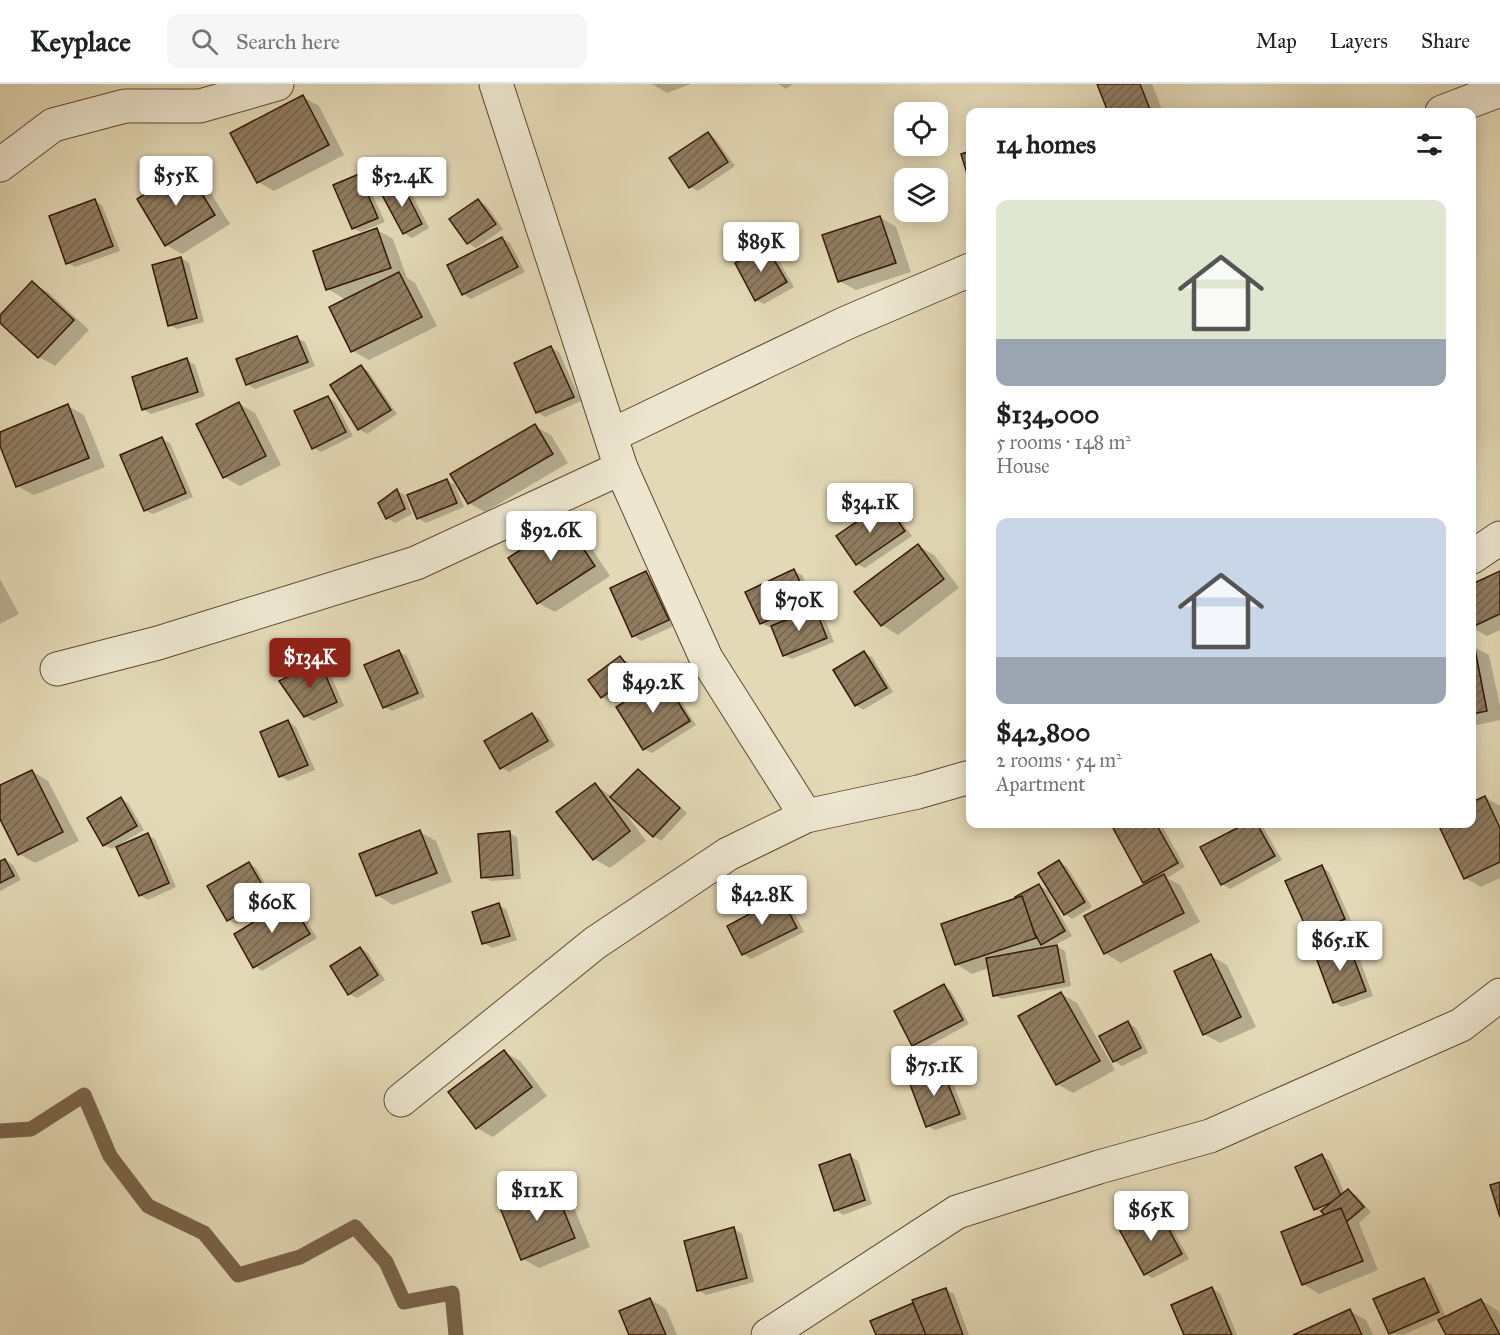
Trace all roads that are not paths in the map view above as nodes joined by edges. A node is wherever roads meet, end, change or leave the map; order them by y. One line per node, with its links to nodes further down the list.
1 (277, 84): 5 (street)
2 (496, 84): 7 (street)
3 (1500, 90): 4 (street)
4 (1453, 108)
5 (0, 165)
6 (966, 272): 7 (street)
7 (612, 435): 8 (street)
8 (621, 468): 11 (street); 13 (street)
9 (1500, 538): 10 (street)
10 (1476, 554)
11 (57, 669)
12 (966, 778): 13 (street)
13 (806, 816): 15 (street)
14 (1500, 995): 16 (street)
15 (401, 1100)
16 (768, 1335)

